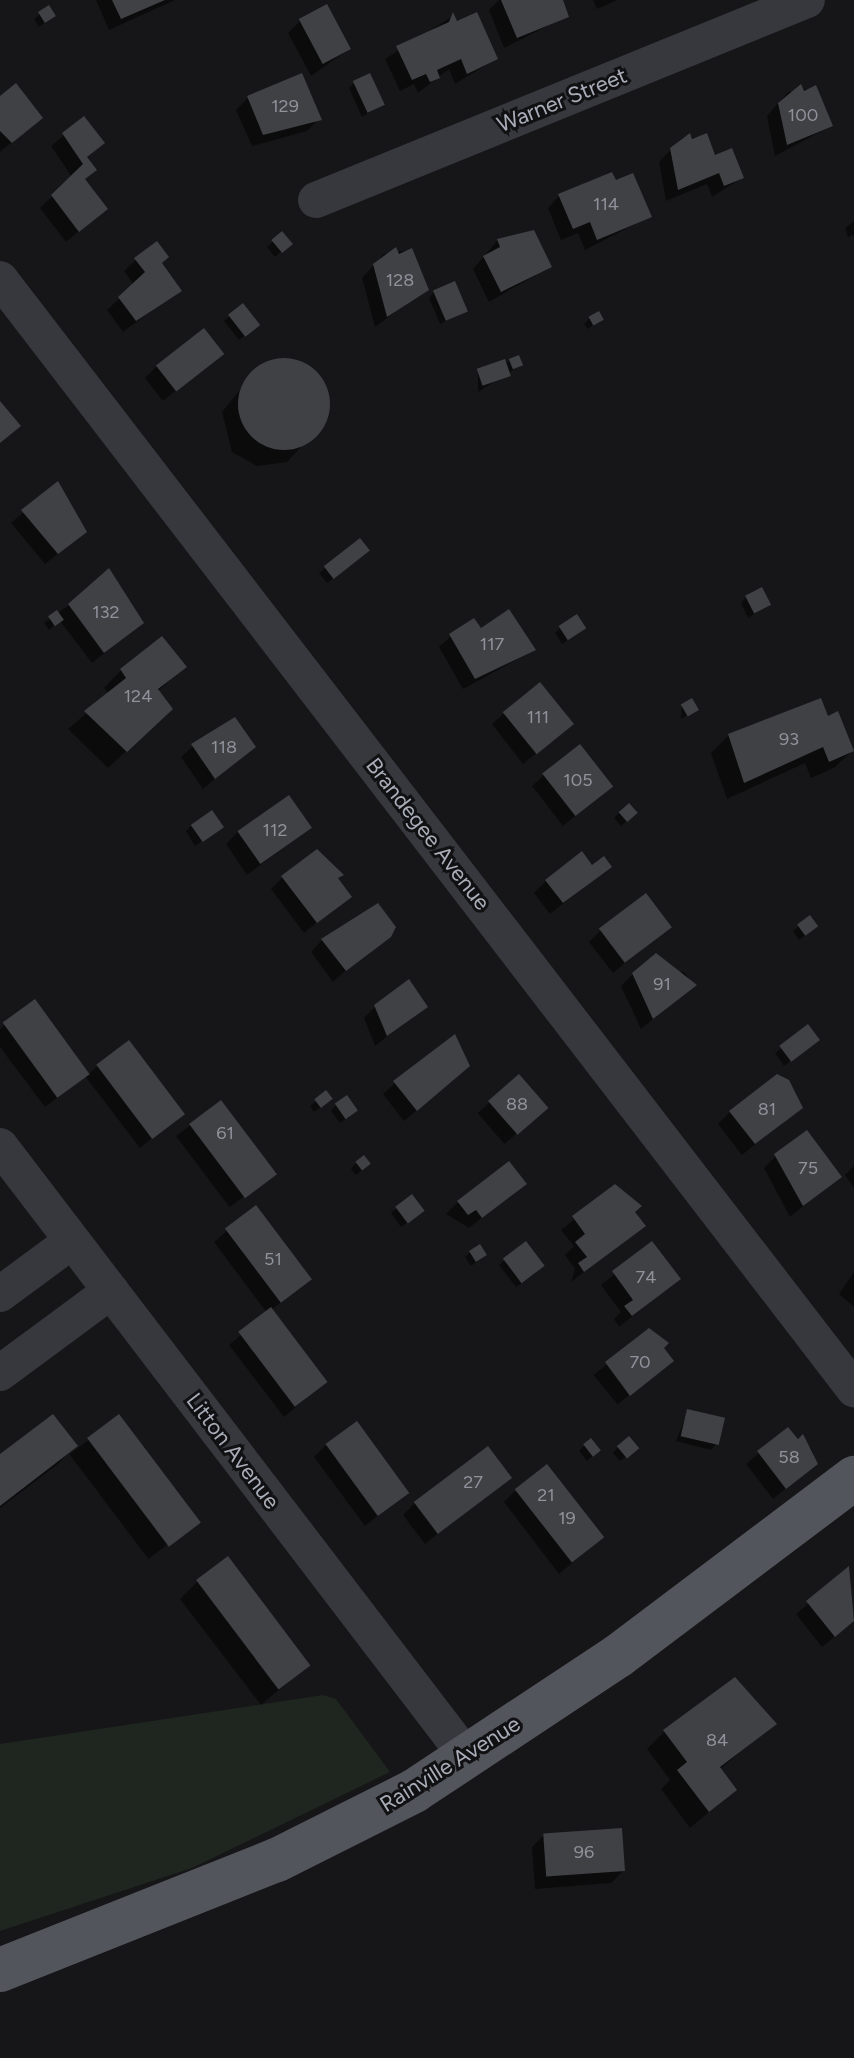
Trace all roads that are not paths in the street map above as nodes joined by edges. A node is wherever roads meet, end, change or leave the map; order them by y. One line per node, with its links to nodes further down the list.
1 (807, 0): 2 (street, Warner Street)
2 (316, 200)
3 (0, 279): 9 (street, Brandegee Avenue)
4 (0, 1146): 5 (street, Litton Avenue)
5 (72, 1241): 6 (street, Litton Avenue); 7 (street)
6 (111, 1291): 8 (street); 11 (street, Litton Avenue)
7 (0, 1294)
8 (0, 1373)
9 (854, 1389)
10 (854, 1478): 11 (main road, Rainville Avenue)
11 (467, 1757): 12 (main road, Rainville Avenue)
12 (0, 1970)

